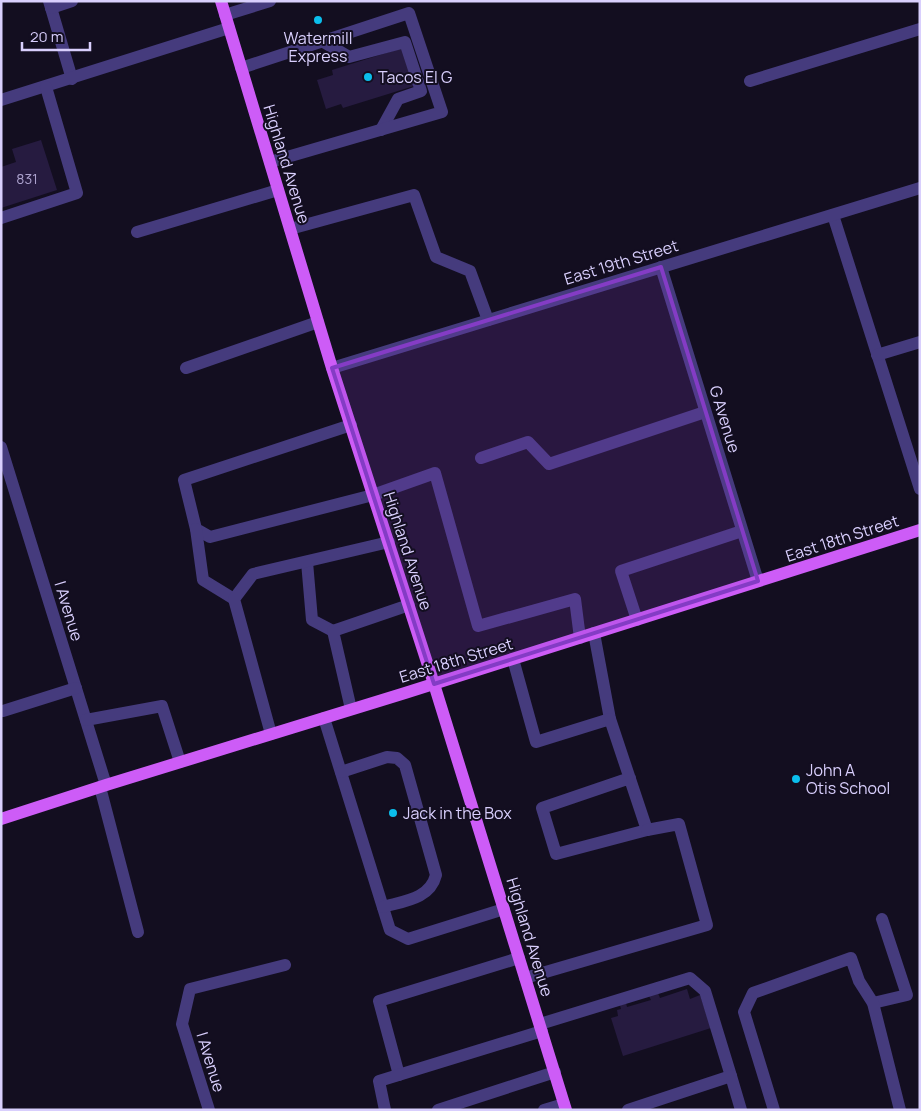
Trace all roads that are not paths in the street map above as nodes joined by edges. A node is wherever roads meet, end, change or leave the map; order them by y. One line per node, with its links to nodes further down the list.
1 (72, 1): 4 (street)
2 (221, 1): 5 (main road, Highland Avenue)
3 (270, 1): 5 (street)
4 (50, 4): 10 (street)
5 (225, 15): 6 (main road, Highland Avenue)
6 (229, 28): 9 (main road, Highland Avenue); 10 (street)
7 (920, 29): 11 (street)
8 (322, 41): 9 (street); 14 (street); 14 (street)
9 (241, 68): 15 (main road, Highland Avenue)
10 (72, 78): 12 (street)
11 (750, 81)
12 (46, 87): 13 (street); 19 (street)
13 (1, 100)
14 (381, 130): 15 (street)
15 (270, 162): 17 (main road, Highland Avenue)
16 (920, 188): 18 (street, East 19th Street)
17 (278, 190): 20 (main road, Highland Avenue); 21 (street)
18 (833, 215): 22 (street, East 19th Street); 26 (street)
19 (1, 218)
20 (290, 229): 23 (street); 24 (main road, Highland Avenue)
21 (137, 232)
22 (661, 267): 23 (street, East 19th Street); 29 (street, G Avenue)
23 (488, 320): 28 (street, East 19th Street)
24 (318, 322): 27 (street); 28 (main road, Highland Avenue)
25 (920, 342): 26 (street)
26 (877, 355): 33 (street)
27 (186, 368)
28 (332, 368): 30 (main road, Highland Avenue)
29 (705, 412): 32 (street); 37 (street, G Avenue)
30 (351, 426): 34 (main road, Highland Avenue); 35 (street)
31 (1, 448): 49 (street, I Avenue)
32 (481, 458)
33 (920, 489)
34 (373, 495): 35 (street); 38 (main road, Highland Avenue); 46 (street)
35 (196, 529): 41 (street)
36 (920, 530): 40 (main road, East 18th Street)
37 (742, 531): 40 (street, G Avenue); 43 (street)
38 (389, 542): 39 (street); 42 (main road, Highland Avenue)
39 (307, 562): 41 (street); 44 (street)
40 (758, 581): 43 (main road, East 18th Street)
41 (234, 599): 55 (street)
42 (409, 606): 44 (street); 48 (main road, Highland Avenue)
43 (637, 620): 45 (main road, East 18th Street)
44 (333, 631): 50 (street)
45 (594, 633): 46 (main road, East 18th Street); 53 (street)
46 (580, 638): 47 (main road, East 18th Street)
47 (514, 659): 48 (main road, East 18th Street); 53 (street)
48 (434, 684): 50 (main road, East 18th Street); 63 (main road, Highland Avenue)
49 (76, 688): 51 (street); 54 (street, I Avenue)
50 (351, 710): 52 (main road, East 18th Street)
51 (3, 711)
52 (324, 718): 55 (main road, East 18th Street); 57 (street)
53 (610, 719): 58 (street)
54 (86, 720): 56 (street); 59 (street, I Avenue)
55 (271, 734): 56 (main road, East 18th Street)
56 (180, 762): 59 (main road, East 18th Street)
57 (341, 772): 62 (street); 62 (street)
58 (630, 778): 61 (street); 61 (street)
59 (103, 786): 60 (main road, East 18th Street); 65 (street, I Avenue)
60 (1, 819)
61 (647, 830): 68 (street)
62 (383, 907): 63 (street)
63 (504, 909): 66 (main road, Highland Avenue)
64 (882, 919): 69 (street)
65 (138, 932)
66 (519, 958): 68 (main road, Highland Avenue); 72 (street)
67 (285, 965): 76 (street, I Avenue)
68 (525, 978): 70 (main road, Highland Avenue)
69 (873, 1003): 82 (street); 83 (street)
70 (541, 1027): 71 (main road, Highland Avenue); 72 (street); 73 (street)
71 (555, 1072): 74 (street); 75 (main road, Highland Avenue)
72 (399, 1075): 77 (street)
73 (731, 1076): 80 (street); 81 (street)
74 (463, 1106): 78 (street)
75 (565, 1107): 79 (street)
76 (209, 1110)
77 (385, 1110)
78 (438, 1110)
79 (544, 1110)
80 (628, 1110)
81 (742, 1110)
82 (774, 1110)
83 (900, 1110)

